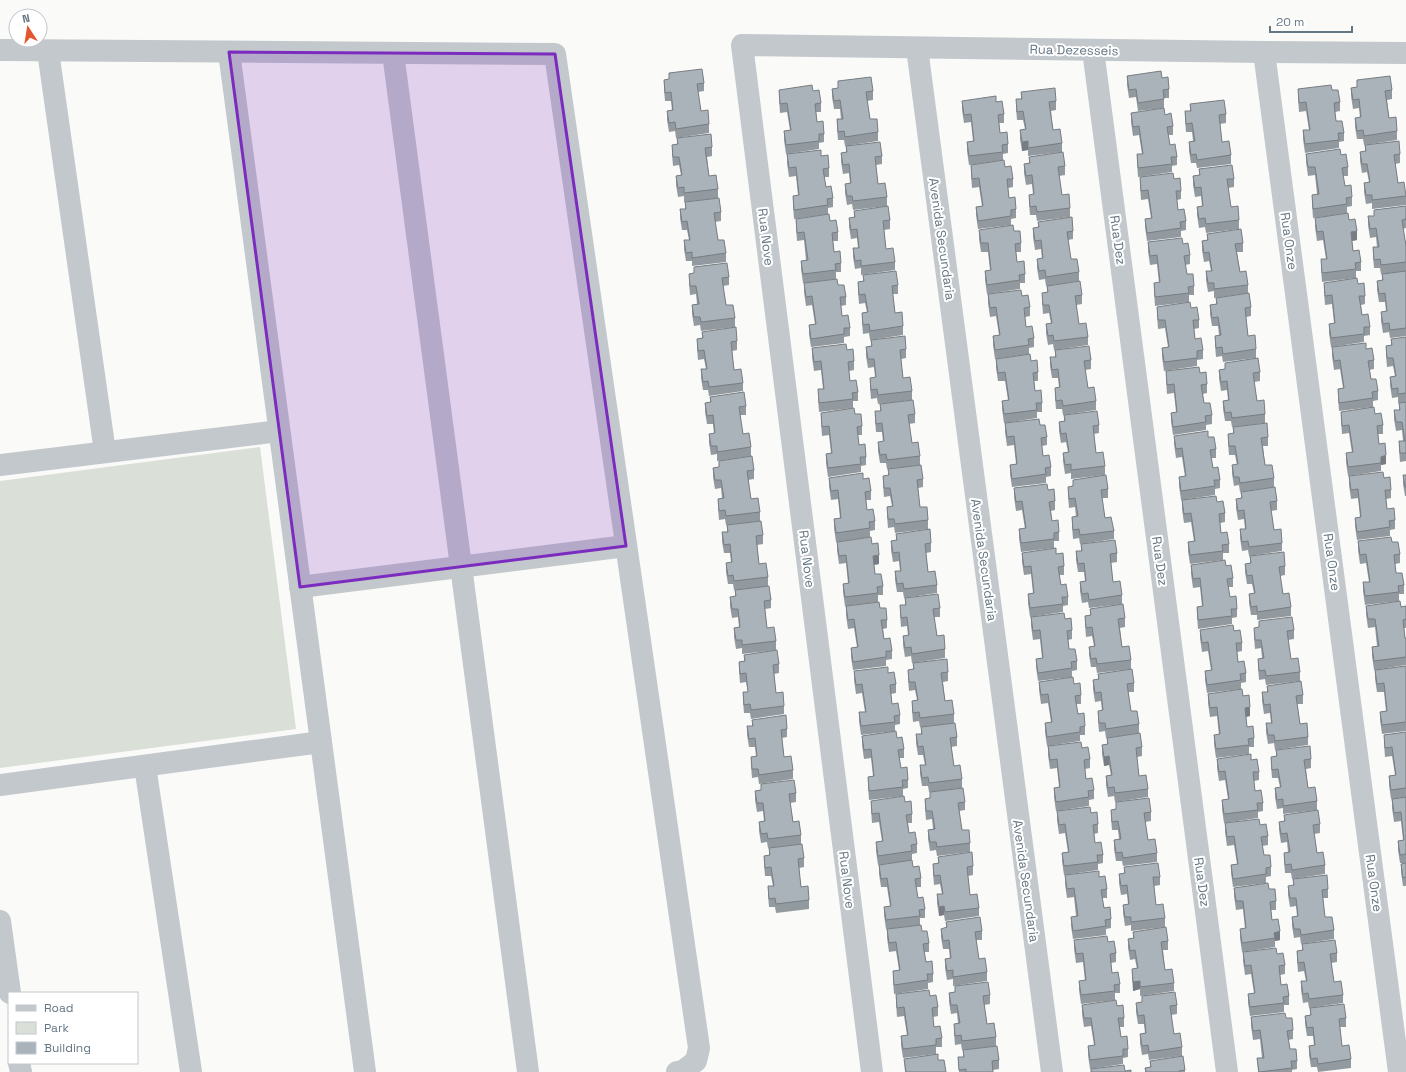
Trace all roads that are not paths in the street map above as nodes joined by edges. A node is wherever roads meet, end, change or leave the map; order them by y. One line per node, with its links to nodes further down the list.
1 (742, 45): 2 (street, Rua Dezesseis); 25 (street, Rua Nove)
2 (917, 48): 4 (street, Rua Dezesseis); 26 (street, Avenida Secundaria)
3 (0, 50): 5 (street)
4 (1093, 50): 7 (street, Rua Dezesseis); 27 (street, Rua Dez)
5 (48, 51): 6 (street); 11 (street)
6 (229, 52): 8 (street); 10 (street)
7 (1264, 52): 9 (street, Rua Dezesseis); 28 (street, Rua Onze)
8 (393, 53): 13 (street); 14 (street)
9 (1406, 53)
10 (279, 431): 11 (street); 15 (street)
11 (105, 452): 12 (street)
12 (0, 465)
13 (626, 546): 14 (street); 24 (street)
14 (461, 567): 15 (street); 23 (street)
15 (300, 587): 16 (street)
16 (321, 742): 17 (street); 22 (street)
17 (145, 766): 18 (street); 21 (street)
18 (0, 785)
19 (0, 921): 20 (street)
20 (10, 992)
21 (191, 1072)
22 (365, 1072)
23 (528, 1072)
24 (677, 1072)
25 (872, 1072)
26 (1052, 1072)
27 (1227, 1072)
28 (1399, 1072)

